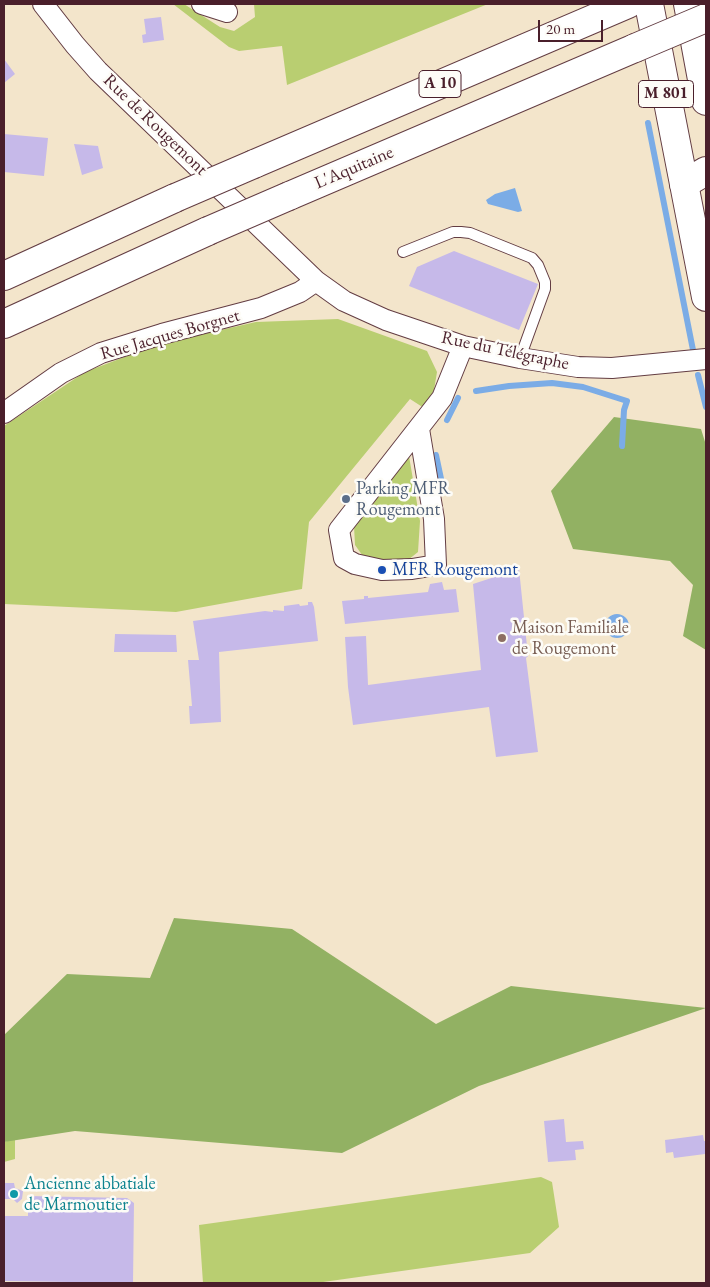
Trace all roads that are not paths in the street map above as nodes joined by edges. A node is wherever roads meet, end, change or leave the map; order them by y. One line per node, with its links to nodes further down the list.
1 (43, 4): 9 (street, Rue de Rougemont)
2 (202, 4): 5 (street)
3 (634, 4): 8 (main road, M 801); 11 (main road, A 10, bridge)
4 (688, 4): 7 (main road, M 801)
5 (227, 12)
6 (706, 18): 14 (main road, L'Aquitaine / A 10, bridge)
7 (706, 101)
8 (699, 181): 13 (main road, M 801)
9 (274, 239): 12 (street, Rue du Télégraphe)
10 (403, 252): 16 (lane)
11 (4, 276)
12 (316, 281): 15 (street, Rue du Télégraphe); 18 (street, Rue Jacques Borgnet)
13 (706, 297)
14 (4, 324)
15 (463, 346): 16 (street, Rue du Télégraphe); 19 (street)
16 (520, 358): 17 (street, Rue du Télégraphe)
17 (706, 359)
18 (4, 412)
19 (419, 429): 19 (street)

